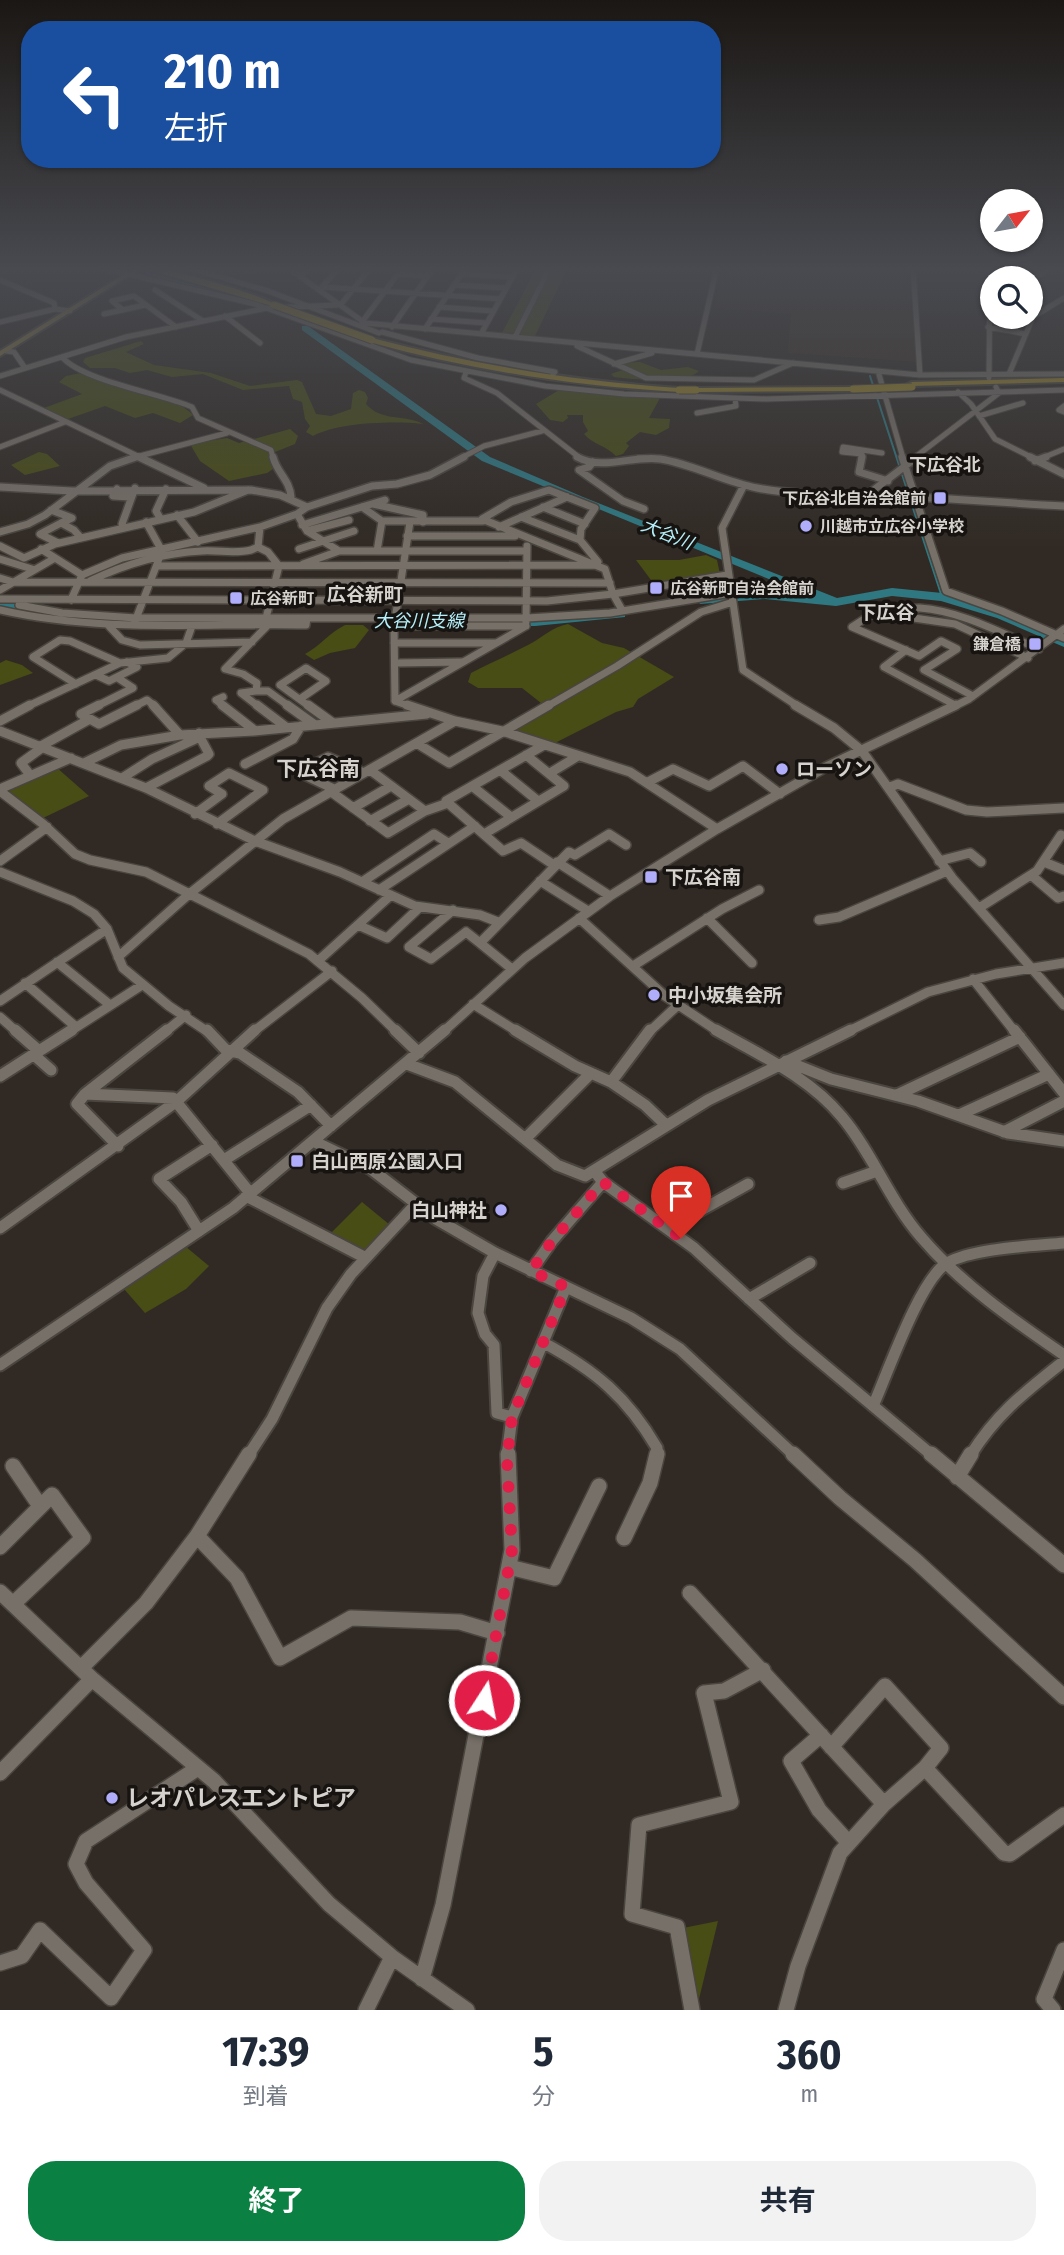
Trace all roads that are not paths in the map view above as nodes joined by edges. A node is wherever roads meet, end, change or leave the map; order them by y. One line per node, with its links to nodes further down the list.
1 (20, 361): 15 (street)
2 (49, 361): 15 (street)
3 (65, 361): 37 (street)
4 (415, 361): 17 (street)
5 (445, 361): 25 (highway, bridge)
6 (489, 361): 18 (street)
7 (608, 361): 14 (street)
8 (625, 361): 14 (street)
9 (770, 361): 13 (street)
10 (919, 361): 21 (street)
11 (988, 361): 23 (street)
12 (1015, 361): 19 (street)
13 (793, 363): 16 (street); 24 (street)
14 (614, 364): 24 (street)
15 (25, 368): 22 (street)
16 (878, 371): 21 (street); 29 (street)
17 (466, 372): 30 (street); 36 (street)
18 (553, 374)
19 (1009, 374): 20 (street); 23 (street)
20 (1064, 374)
21 (920, 375): 23 (street)
22 (0, 376)
23 (988, 376)
24 (688, 381): 30 (street)
25 (1063, 387): 26 (street)
26 (997, 388): 28 (street); 34 (street)
27 (0, 390): 35 (street)
28 (958, 392): 29 (street); 34 (street)
29 (885, 395): 31 (street); 44 (street)
30 (686, 396): 31 (street)
31 (735, 398): 33 (street)
32 (1023, 403): 34 (street)
33 (696, 413)
34 (977, 413): 42 (street); 44 (street)
35 (65, 422): 38 (street); 41 (street)
36 (542, 431): 43 (street); 63 (street)
37 (227, 433): 41 (street); 56 (street)
38 (0, 447)
39 (1064, 449): 42 (street)
40 (882, 453): 46 (street)
41 (138, 456): 52 (street); 54 (street)
42 (1035, 461): 45 (street)
43 (593, 462): 47 (street); 66 (street)
44 (902, 469): 46 (street); 59 (street)
45 (1064, 474)
46 (888, 481): 57 (street)
47 (744, 485): 57 (street); 112 (street)
48 (0, 487): 54 (street)
49 (135, 488): 50 (street); 51 (street); 58 (street)
50 (117, 489): 54 (street); 58 (street)
51 (166, 489): 52 (street); 71 (street)
52 (208, 489): 53 (street)
53 (248, 490): 56 (street); 69 (street)
54 (75, 491): 67 (street)
55 (567, 496): 65 (street); 73 (street); 79 (street)
56 (291, 497): 63 (street)
57 (866, 497): 59 (street)
58 (130, 498): 82 (street)
59 (916, 498): 62 (street); 139 (street)
60 (386, 500): 61 (street)
61 (373, 504): 64 (street); 77 (street)
62 (1064, 506)
63 (307, 507): 68 (street)
64 (362, 507): 75 (street); 83 (street)
65 (543, 507): 70 (street); 79 (street)
66 (644, 509)
67 (51, 510): 78 (street); 85 (street)
68 (298, 514): 80 (street); 83 (street)
69 (177, 515): 71 (street); 92 (street)
70 (521, 517): 81 (street); 91 (street)
71 (160, 518): 74 (street)
72 (349, 520): 83 (street)
73 (483, 521): 77 (street); 81 (street)
74 (146, 522): 82 (street); 102 (street)
75 (382, 522): 76 (street); 99 (street)
76 (410, 522): 77 (street); 87 (street)
77 (422, 522)
78 (61, 523): 88 (street); 93 (street)
79 (585, 524): 91 (street)
80 (260, 527): 92 (street); 95 (street)
81 (499, 527): 86 (street)
82 (124, 528): 88 (street)
83 (305, 528): 89 (street)
84 (354, 531): 89 (street)
85 (0, 532)
86 (517, 535): 87 (street); 90 (street)
87 (407, 536): 100 (street)
88 (81, 538): 93 (street)
89 (321, 539): 96 (street); 98 (street)
90 (529, 539): 101 (street); 105 (street)
91 (580, 540): 105 (street)
92 (198, 542): 102 (street)
93 (58, 543): 97 (street)
94 (0, 546): 97 (street)
95 (258, 547): 102 (street); 107 (street)
96 (299, 549)
97 (41, 550): 103 (street)
98 (339, 551): 99 (street); 108 (street)
99 (377, 551): 100 (street)
100 (405, 551): 101 (street); 109 (street)
101 (527, 551): 110 (street)
102 (161, 554): 106 (street); 114 (street)
103 (55, 558): 111 (street); 114 (street)
104 (0, 559): 111 (street)
105 (595, 565): 110 (street); 120 (street)
106 (157, 566): 107 (street); 116 (street)
107 (279, 566): 108 (street); 119 (street)
108 (300, 566): 109 (street)
109 (403, 566): 110 (street); 117 (street)
110 (527, 567): 118 (street)
111 (32, 569): 115 (street)
112 (727, 575): 122 (street); 123 (street)
113 (0, 578): 115 (street)
114 (83, 580): 115 (street); 116 (street); 125 (street)
115 (13, 582): 121 (street)
116 (151, 582): 119 (street); 126 (street)
117 (401, 582): 118 (street); 119 (street); 128 (street)
118 (527, 582): 120 (street); 129 (street)
119 (275, 583): 127 (street)
120 (610, 583): 122 (street)
121 (0, 590)
122 (612, 594): 129 (street); 131 (street)
123 (732, 598): 131 (street); 169 (street); 175 (street)
124 (0, 599): 130 (street)
125 (71, 600): 126 (street); 130 (street)
126 (144, 600): 127 (street); 133 (street)
127 (270, 600): 128 (street); 134 (street)
128 (398, 600): 129 (street); 135 (street)
129 (527, 600): 136 (street)
130 (7, 608): 133 (street); 137 (street)
131 (622, 610): 136 (street)
132 (900, 615): 144 (street); 145 (street); 146 (street)
133 (134, 622): 134 (street); 137 (street); 138 (street)
134 (267, 622): 135 (street); 138 (street); 140 (street)
135 (395, 622): 136 (street); 142 (street)
136 (526, 622): 143 (street)
137 (108, 625): 141 (street)
138 (192, 626): 141 (street)
139 (1058, 636): 144 (street)
140 (252, 642): 141 (street); 153 (street)
141 (186, 643): 147 (street)
142 (394, 643): 143 (street); 148 (street)
143 (498, 643): 149 (street)
144 (1039, 649): 146 (street)
145 (906, 650): 154 (street); 158 (street)
146 (1028, 657): 154 (street)
147 (124, 663): 150 (street); 151 (street); 152 (street)
148 (396, 663): 149 (street); 157 (street)
149 (462, 663): 157 (street)
150 (96, 675): 151 (street); 152 (street)
151 (118, 678): 161 (street)
152 (76, 684): 160 (street)
153 (256, 691): 164 (street); 166 (street)
154 (973, 696): 158 (street)
155 (223, 697): 168 (street)
156 (300, 699): 156 (street); 163 (street)
157 (395, 701): 159 (street)
158 (954, 705): 175 (street)
159 (428, 713): 162 (street); 163 (street)
160 (2, 717)
161 (88, 720): 170 (street); 174 (street)
162 (455, 721): 169 (street); 172 (street)
163 (334, 723): 164 (street)
164 (315, 725): 165 (street)
165 (301, 726): 166 (street); 180 (street)
166 (286, 727): 168 (street)
167 (0, 731): 174 (street)
168 (254, 731): 171 (street)
169 (502, 731): 172 (street); 173 (street)
170 (180, 734): 171 (street); 179 (street)
171 (199, 734): 185 (street); 190 (street)
172 (418, 744): 182 (street)
173 (544, 745): 176 (street); 177 (street)
174 (42, 746): 178 (street); 184 (street)
175 (860, 749): 189 (street); 193 (street)
176 (526, 755): 181 (street); 183 (street)
177 (578, 756): 183 (street); 186 (street)
178 (71, 758): 179 (street); 184 (street)
179 (84, 763): 185 (street)
180 (245, 764)
181 (500, 770): 188 (street); 195 (street)
182 (367, 771): 187 (street); 192 (street); 192 (street)
183 (550, 773): 195 (street)
184 (30, 775): 191 (street)
185 (121, 778): 190 (street)
186 (648, 782): 193 (street); 206 (street)
187 (391, 786): 194 (street); 197 (street)
188 (472, 786): 196 (street); 201 (street)
189 (891, 787): 198 (street); 213 (street)
190 (146, 788): 200 (street)
191 (0, 790): 205 (street)
192 (332, 790): 197 (street); 208 (street)
193 (780, 794): 206 (street)
194 (408, 799): 199 (street); 202 (street)
195 (538, 801): 201 (street)
196 (449, 803): 199 (street); 204 (street)
197 (353, 808): 202 (street)
198 (1064, 808)
199 (425, 811): 202 (street)
200 (195, 814): 203 (street); 203 (street)
201 (511, 817): 207 (street)
202 (370, 821)
203 (217, 824): 208 (street)
204 (475, 826): 207 (street); 210 (street)
205 (47, 827): 212 (street); 225 (street)
206 (717, 829): 227 (street)
207 (484, 834): 216 (street)
208 (255, 841): 222 (street); 225 (street)
209 (1061, 842): 215 (street)
210 (448, 843): 222 (street); 223 (street)
211 (626, 845): 216 (street)
212 (3, 857)
213 (939, 861): 214 (street); 219 (street)
214 (981, 862)
215 (1044, 862): 217 (street); 220 (street)
216 (556, 864): 221 (street); 227 (street)
217 (1064, 870)
218 (0, 872): 237 (street)
219 (947, 872): 230 (street); 234 (street)
220 (1031, 876): 228 (street); 230 (street)
221 (540, 881): 232 (street); 235 (street)
222 (362, 882): 223 (street)
223 (379, 890): 226 (street)
224 (759, 890): 233 (street)
225 (188, 895): 239 (street); 240 (street)
226 (391, 895): 229 (street); 236 (street)
227 (610, 896): 232 (street)
228 (1064, 896)
229 (420, 907): 231 (street); 236 (street)
230 (979, 908): 246 (street)
231 (453, 910): 235 (street); 238 (street)
232 (584, 915): 244 (street); 245 (street)
233 (707, 918): 242 (street); 244 (street)
234 (818, 920)
235 (498, 922): 238 (street)
236 (358, 925): 240 (street)
237 (107, 929): 239 (street); 241 (street)
238 (480, 943): 245 (street)
239 (118, 957): 250 (street)
240 (319, 960): 247 (street)
241 (57, 962): 249 (street); 254 (street)
242 (752, 963)
243 (1064, 963): 246 (street)
244 (633, 966): 253 (street)
245 (512, 969): 252 (street)
246 (1032, 969): 248 (street); 255 (street)
247 (332, 971): 260 (street); 262 (street)
248 (973, 979): 259 (street); 263 (street)
249 (25, 983): 251 (street); 258 (street)
250 (142, 985): 254 (street); 256 (street)
251 (0, 1001)
252 (473, 1004): 262 (street); 266 (street)
253 (678, 1004): 263 (street); 269 (street)
254 (110, 1005): 258 (street)
255 (1064, 1005)
256 (186, 1015): 260 (street); 271 (street)
257 (0, 1017): 261 (street)
258 (76, 1027): 261 (street)
259 (1020, 1037): 267 (street); 272 (street)
260 (232, 1052): 273 (street); 275 (street)
261 (37, 1053): 265 (street); 268 (street)
262 (419, 1053): 264 (street)
263 (782, 1063): 272 (street); 277 (street); 286 (street)
264 (407, 1064): 278 (street); 280 (street)
265 (51, 1070)
266 (591, 1073): 269 (street); 280 (street)
267 (1049, 1074): 270 (street); 276 (street)
268 (0, 1076)
269 (611, 1082): 277 (street)
270 (1064, 1093)
271 (85, 1094): 273 (street); 284 (street)
272 (897, 1095): 276 (street)
273 (177, 1101): 283 (street); 284 (street)
274 (1064, 1101): 279 (street)
275 (311, 1105): 278 (street); 285 (street)
276 (959, 1115): 279 (street)
277 (666, 1125): 287 (street)
278 (331, 1126): 281 (street)
279 (1004, 1132): 282 (street)
280 (526, 1138): 287 (street)
281 (313, 1141): 290 (street); 291 (street)
282 (1064, 1141)
283 (212, 1145): 285 (street); 294 (street)
284 (118, 1146): 292 (street)
285 (224, 1160): 290 (street)
286 (877, 1171): 288 (street); 299 (street)
287 (599, 1177): 293 (street); 300 (street)
288 (843, 1183)
289 (748, 1184): 293 (street)
290 (248, 1195): 294 (street); 297 (street)
291 (416, 1204): 296 (street); 297 (street)
292 (0, 1228)
293 (669, 1228): 302 (street)
294 (199, 1231): 306 (street)
295 (1064, 1243): 299 (street)
296 (495, 1253): 300 (street); 308 (street)
297 (366, 1258): 313 (street)
298 (810, 1262): 302 (street)
299 (946, 1263): 304 (street); 307 (street)
300 (531, 1271): 301 (street)
301 (566, 1287): 303 (street); 324 (street)
302 (749, 1299): 307 (street)
303 (544, 1343): 308 (street); 314 (street)
304 (1064, 1355)
305 (1064, 1361): 310 (street)
306 (0, 1365)
307 (873, 1406): 310 (street)
308 (512, 1417): 317 (street)
309 (13, 1466): 312 (street)
310 (957, 1477): 316 (street)
311 (599, 1486): 317 (street)
312 (40, 1506): 315 (street); 320 (street)
313 (197, 1536): 321 (street); 323 (street)
314 (624, 1538)
315 (0, 1547)
316 (1064, 1565)
317 (509, 1567): 321 (street)
318 (0, 1592): 320 (street)
319 (690, 1593): 322 (street)
320 (13, 1604): 323 (street)
321 (497, 1633): 335 (street)
322 (763, 1670): 325 (street); 338 (street)
323 (86, 1673): 326 (street); 328 (street)
324 (1064, 1697)
325 (826, 1741): 327 (street); 329 (street); 331 (street)
326 (198, 1768): 333 (street); 334 (street)
327 (925, 1768): 329 (street); 330 (street)
328 (0, 1773)
329 (884, 1804): 331 (street)
330 (1064, 1815)
331 (849, 1843): 339 (street)
332 (1064, 1950): 340 (street)
333 (392, 1957): 335 (street); 336 (street)
334 (0, 1963)
335 (422, 1979): 337 (street)
336 (366, 2010)
337 (467, 2010)
338 (692, 2010)
339 (786, 2010)
340 (1054, 2010)

